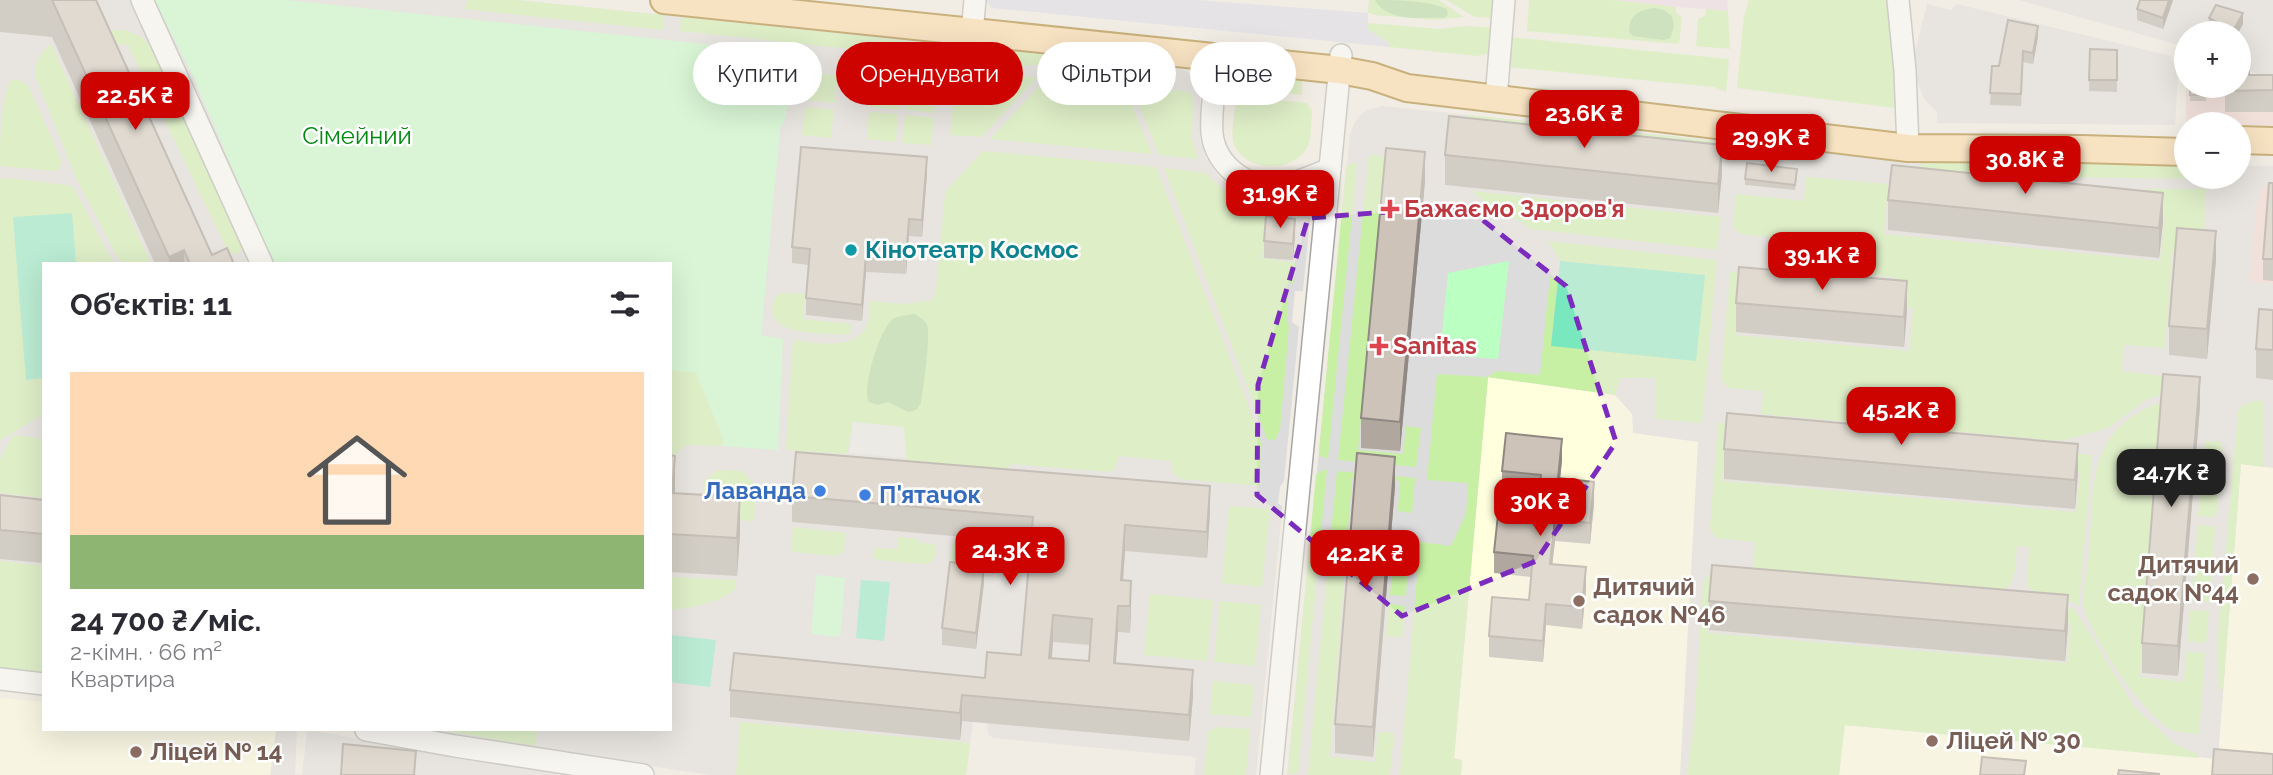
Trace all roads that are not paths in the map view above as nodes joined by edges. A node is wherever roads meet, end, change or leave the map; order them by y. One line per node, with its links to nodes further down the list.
1 (142, 0): 20 (street)
2 (664, 0): 6 (main road)
3 (793, 0): 6 (main road)
4 (1504, 0): 10 (street)
5 (1898, 0): 14 (street)
6 (973, 17): 7 (main road); 9 (main road)
7 (1190, 52)
8 (1296, 61): 9 (main road)
9 (1341, 63): 10 (main road); 19 (street)
10 (1496, 91): 14 (main road)
11 (1214, 105): 19 (street)
12 (2174, 139): 14 (main road)
13 (2251, 140): 15 (main road)
14 (1908, 141): 16 (main road)
15 (2273, 141)
16 (2174, 152)
17 (2251, 153): 18 (main road)
18 (2273, 153)
19 (1330, 169): 25 (street)
20 (261, 262)
21 (0, 679): 22 (street)
22 (42, 684)
23 (372, 731): 24 (street)
24 (643, 775)
25 (1271, 775)

